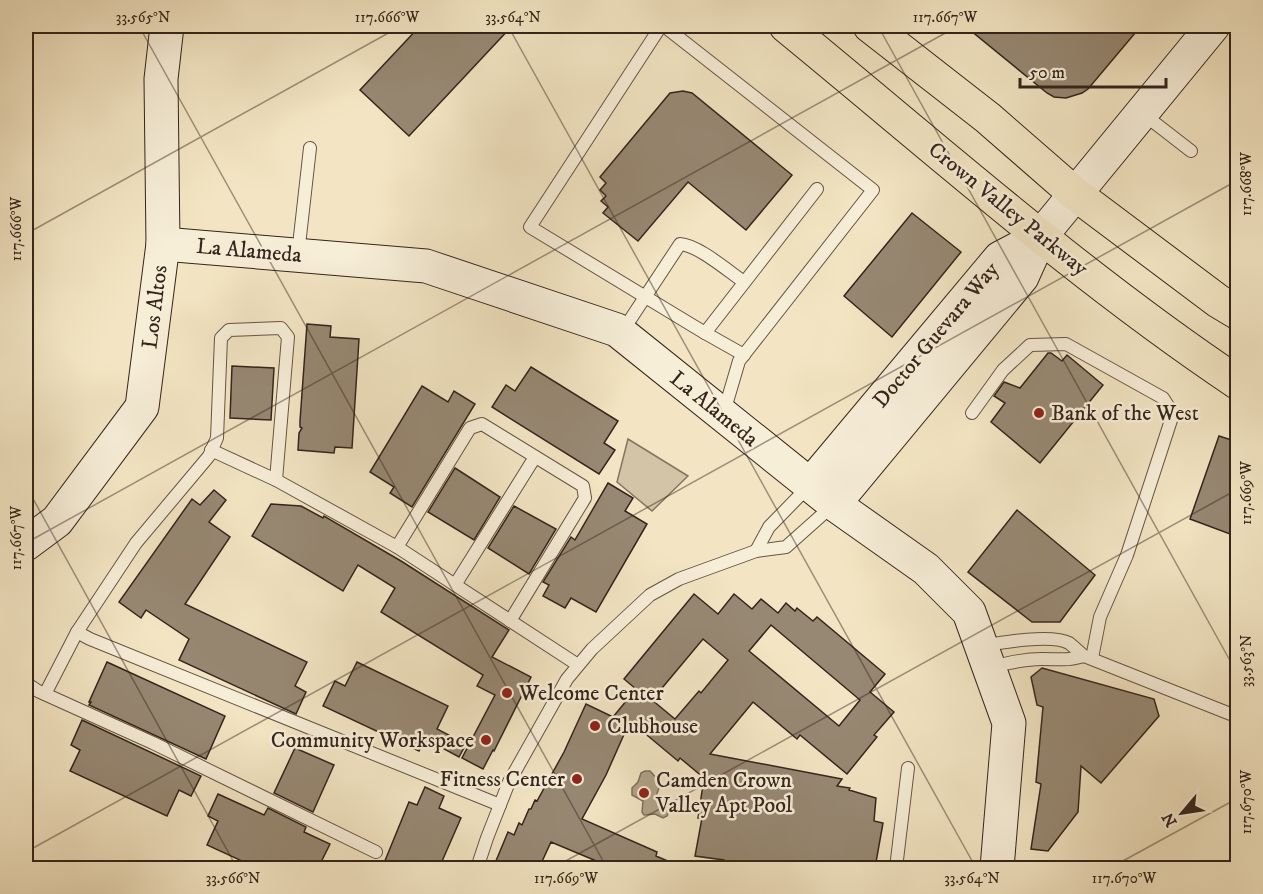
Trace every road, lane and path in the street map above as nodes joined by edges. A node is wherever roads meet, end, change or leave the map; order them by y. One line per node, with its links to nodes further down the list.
1 (167, 26): 12 (street, Los Altos)
2 (662, 26): 15 (lane); 19 (lane)
3 (786, 26): 11 (main road, Crown Valley Parkway)
4 (1214, 26): 6 (street, Doctor Guevara Way)
5 (884, 30): 10 (main road)
6 (1141, 113): 8 (lane); 10 (street, Doctor Guevara Way)
7 (310, 148): 13 (lane)
8 (1191, 151)
9 (817, 189): 14 (lane)
10 (1074, 193): 11 (street, Doctor Guevara Way); 16 (main road)
11 (1040, 237): 20 (main road, Crown Valley Parkway); 26 (street, Doctor Guevara Way)
12 (163, 244): 13 (street, La Alameda); 27 (street, Los Altos)
13 (298, 255): 17 (street, La Alameda)
14 (744, 282): 15 (lane); 18 (lane)
15 (644, 296): 17 (lane); 18 (lane)
16 (1238, 313)
17 (621, 333): 22 (street, La Alameda)
18 (705, 333): 19 (lane)
19 (744, 355): 22 (lane)
20 (1238, 383)
21 (972, 413): 35 (lane)
22 (723, 416): 26 (street, La Alameda)
23 (211, 450): 25 (lane); 25 (lane); 32 (lane)
24 (535, 457): 28 (lane); 30 (lane); 31 (lane)
25 (276, 480): 28 (lane)
26 (822, 495): 29 (lane); 29 (lane); 34 (street, La Alameda)
27 (26, 544)
28 (398, 547): 30 (lane)
29 (756, 551): 37 (lane)
30 (455, 585): 31 (lane)
31 (510, 621): 37 (lane)
32 (77, 632): 39 (lane); 42 (lane)
33 (26, 645): 36 (lane)
34 (985, 657): 35 (lane); 35 (lane); 46 (street, La Alameda)
35 (1088, 657): 40 (lane)
36 (26, 662)
37 (578, 665): 42 (lane)
38 (26, 683): 39 (lane)
39 (45, 694): 43 (lane)
40 (1238, 717)
41 (908, 768): 45 (lane)
42 (500, 805): 44 (lane)
43 (376, 852)
44 (477, 868)
45 (896, 868)
46 (997, 868)

